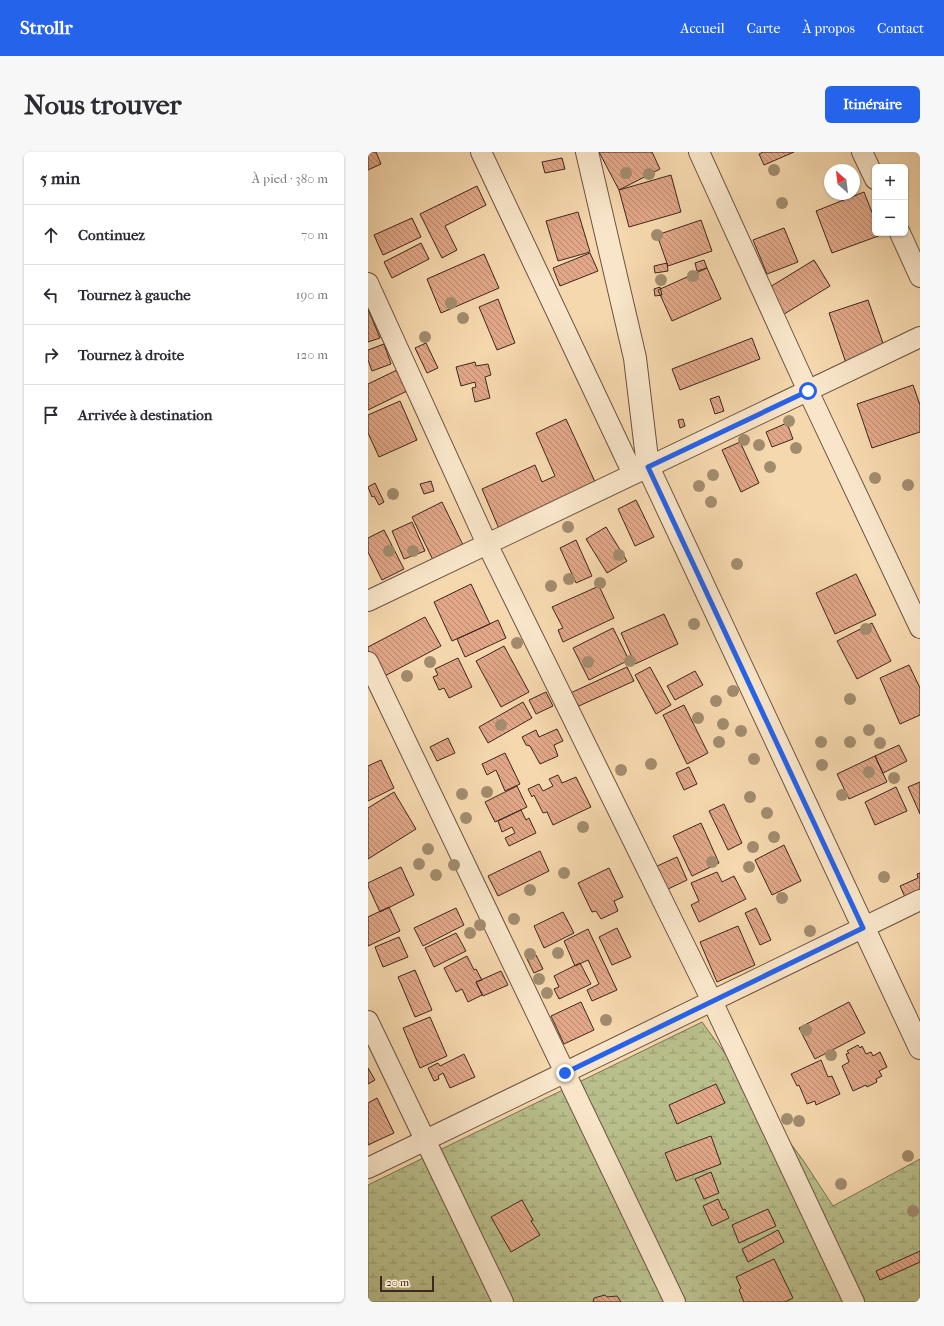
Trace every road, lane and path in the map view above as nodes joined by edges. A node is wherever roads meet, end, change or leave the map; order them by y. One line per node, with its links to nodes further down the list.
1 (481, 152): 11 (street)
2 (587, 152): 11 (street)
3 (699, 152): 10 (street)
4 (862, 152): 5 (street)
5 (872, 173)
6 (901, 236): 7 (street)
7 (920, 277)
8 (368, 284): 12 (street)
9 (920, 337): 10 (street)
10 (808, 391): 11 (street); 14 (street)
11 (640, 471): 12 (street); 17 (street)
12 (487, 544): 13 (street); 18 (street)
13 (368, 601)
14 (920, 628)
15 (368, 662): 21 (street)
16 (920, 900): 17 (street)
17 (863, 928): 18 (street); 20 (street)
18 (712, 1001): 21 (street); 26 (street)
19 (368, 1021): 22 (street)
20 (920, 1048)
21 (565, 1073): 22 (street); 25 (street)
22 (425, 1140): 23 (street); 24 (street)
23 (368, 1168)
24 (503, 1302)
25 (675, 1302)
26 (854, 1302)

